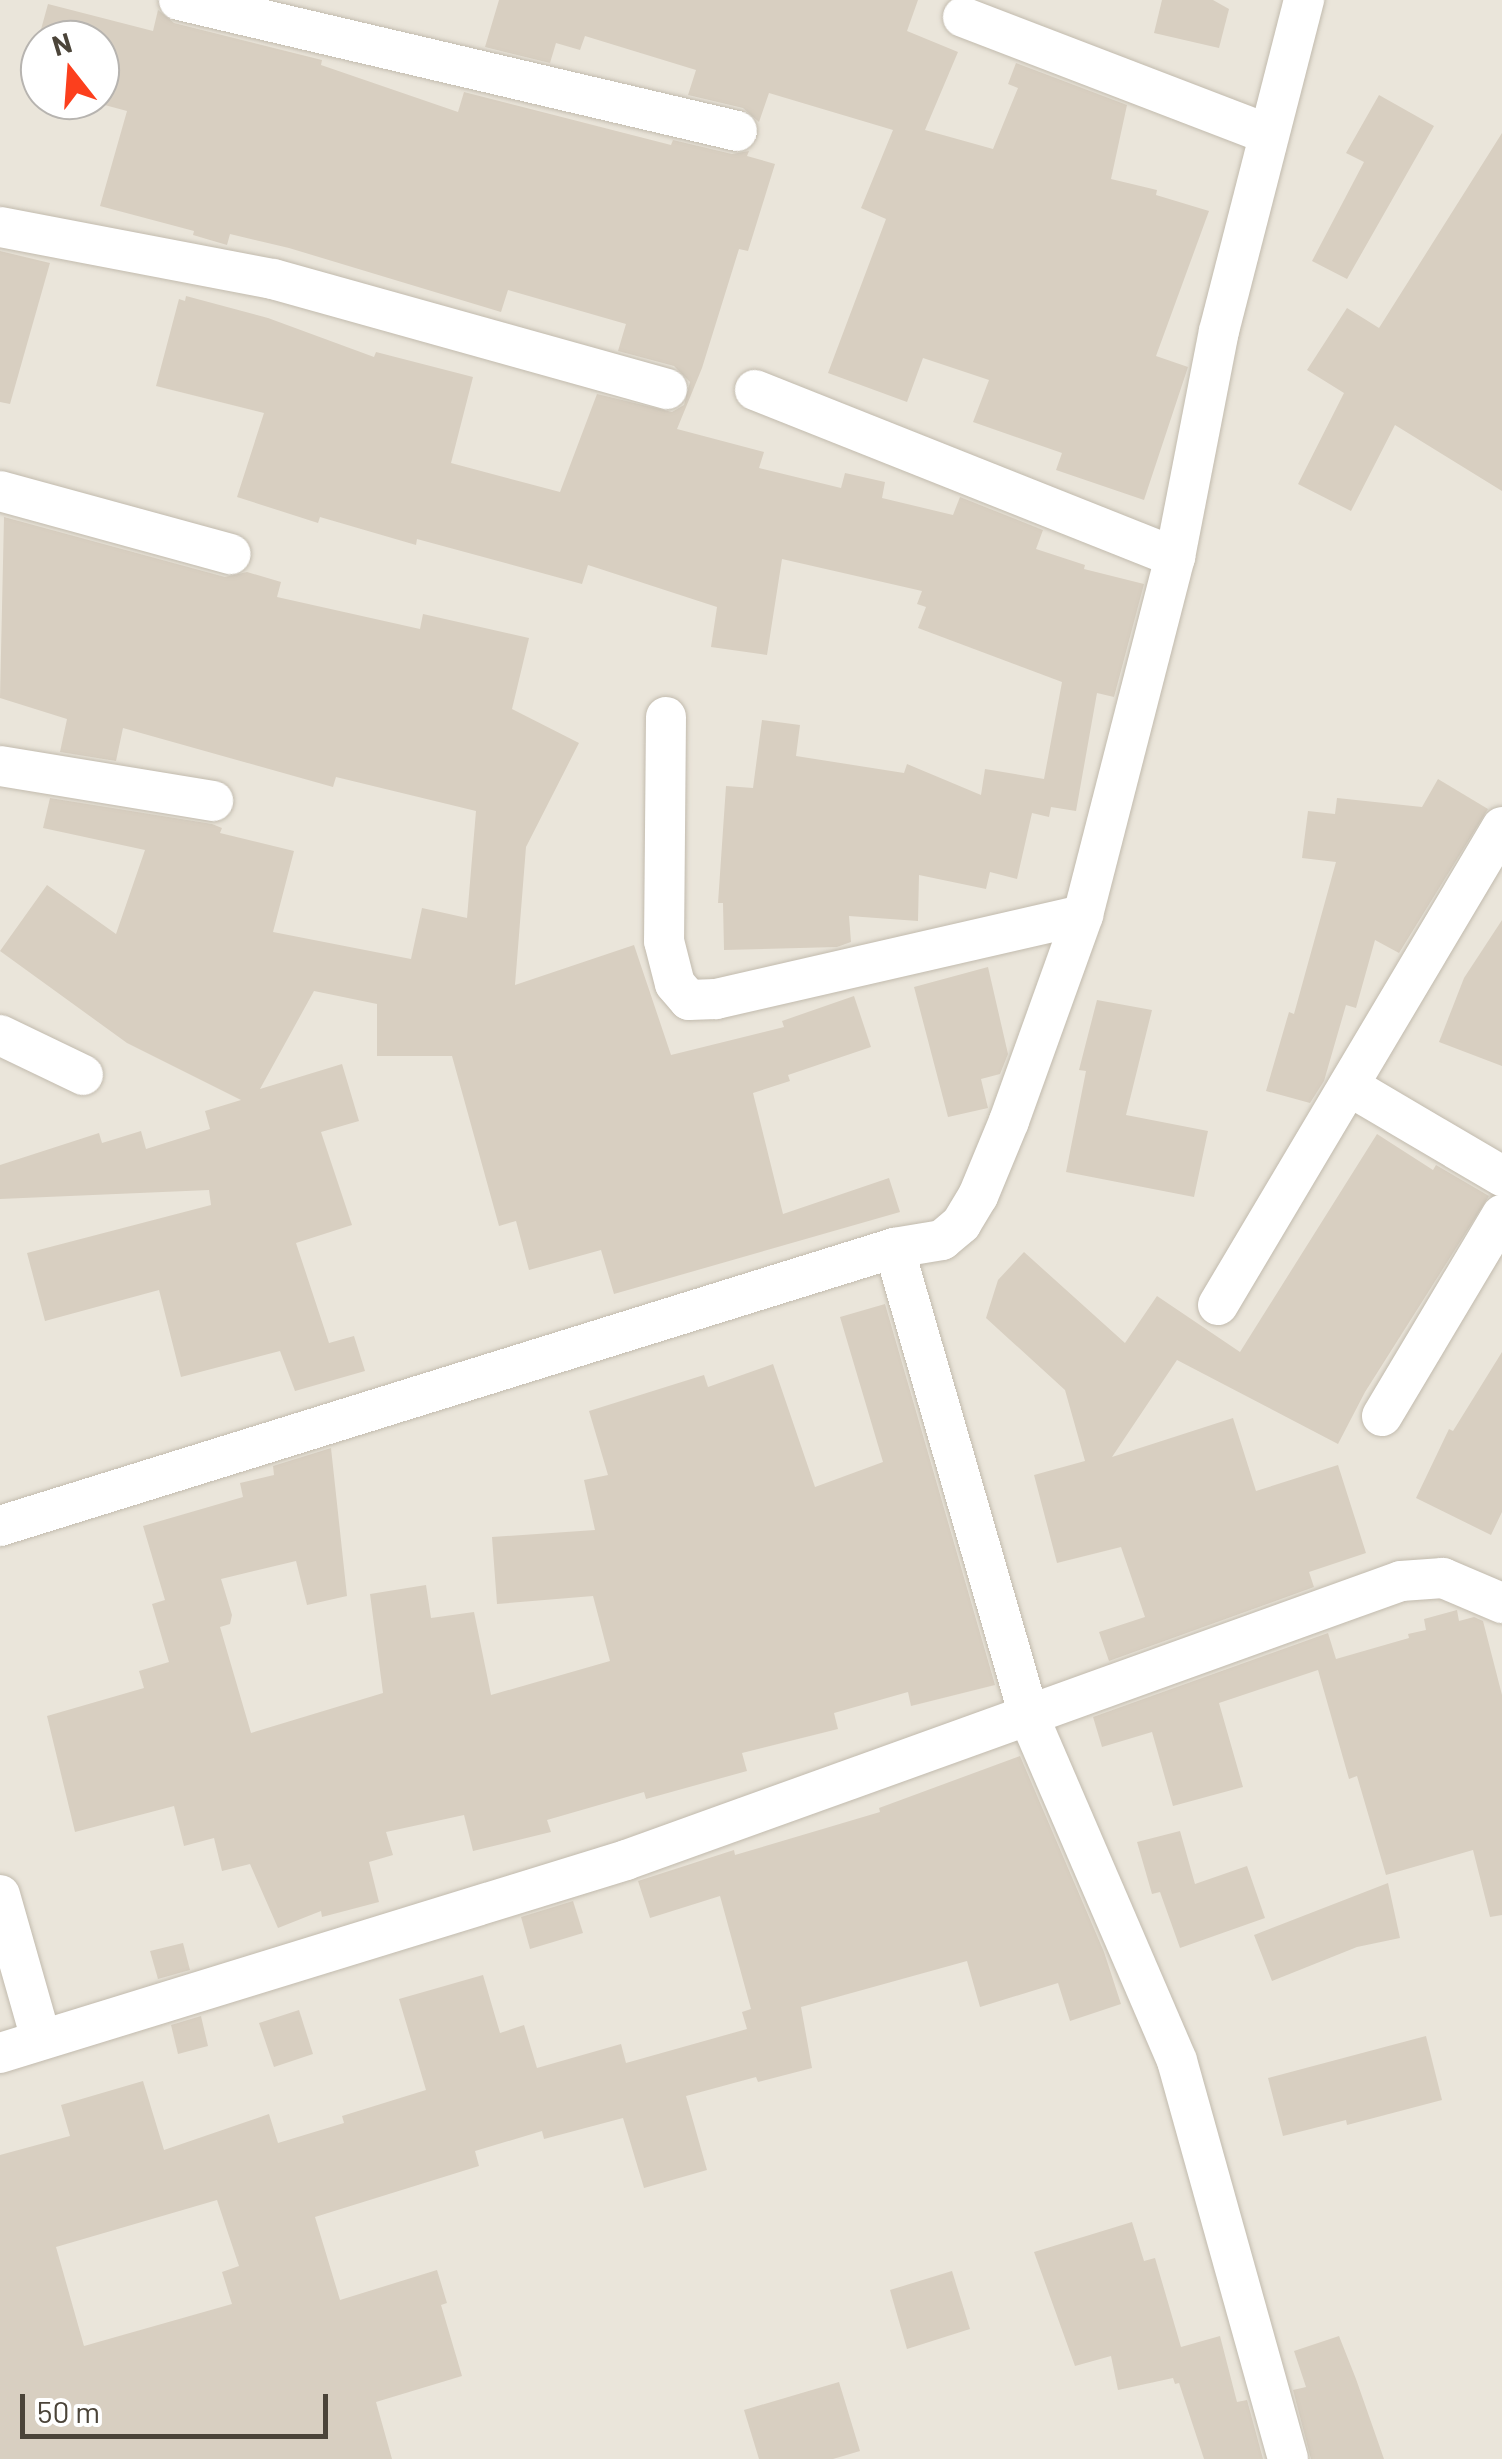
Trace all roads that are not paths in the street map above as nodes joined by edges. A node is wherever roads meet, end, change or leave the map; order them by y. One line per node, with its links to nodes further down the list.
1 (179, 0): 4 (street)
2 (1304, 0): 5 (street)
3 (963, 18): 5 (street)
4 (736, 131)
5 (1268, 134): 11 (street)
6 (0, 227): 7 (street)
7 (666, 389)
8 (755, 390): 11 (street)
9 (0, 491): 10 (street)
10 (231, 554)
11 (1175, 557): 16 (street)
12 (666, 717): 16 (street)
13 (2, 772): 14 (street)
14 (213, 801)
15 (1502, 827): 19 (street)
16 (1083, 915): 22 (street)
17 (0, 1035): 18 (street)
18 (83, 1075)
19 (1349, 1086): 20 (street); 23 (street)
20 (1502, 1176)
21 (1502, 1215): 24 (street)
22 (894, 1248): 25 (street); 27 (street)
23 (1218, 1305)
24 (1382, 1416)
25 (0, 1526)
26 (1502, 1603): 27 (street)
27 (1028, 1717): 29 (street); 31 (street)
28 (0, 1895): 29 (street)
29 (41, 2039): 30 (street)
30 (0, 2053)
31 (1288, 2459)

